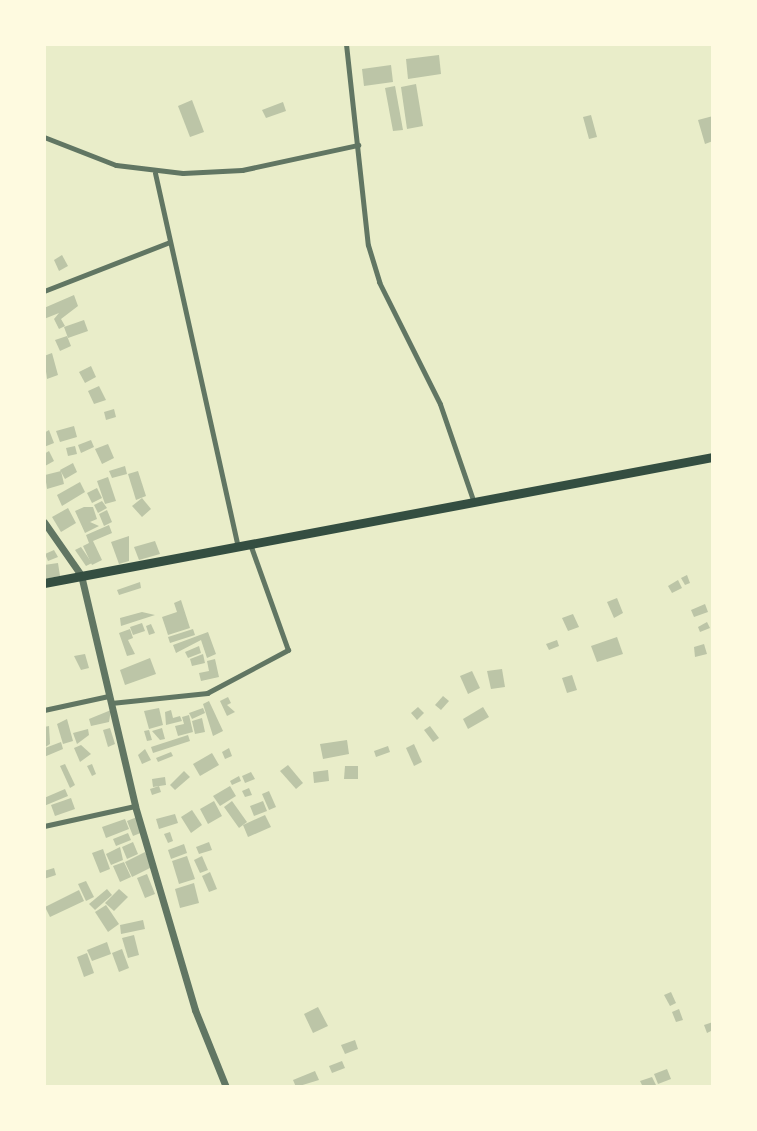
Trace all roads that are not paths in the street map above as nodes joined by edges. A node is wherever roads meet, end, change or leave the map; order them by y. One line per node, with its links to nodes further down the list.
1 (346, 44): 3 (street)
2 (44, 136): 4 (street)
3 (358, 145): 4 (street); 8 (street)
4 (155, 173): 5 (street)
5 (170, 242): 6 (street); 11 (street)
6 (44, 292)
7 (713, 457): 8 (main road)
8 (473, 500): 10 (main road)
9 (44, 522): 12 (street)
10 (250, 544): 11 (main road); 14 (street)
11 (238, 547): 12 (main road)
12 (80, 575): 13 (main road); 14 (street)
13 (44, 583)
14 (110, 699): 15 (street); 16 (street)
15 (44, 710)
16 (135, 806): 17 (street); 18 (street)
17 (44, 826)
18 (226, 1087)

